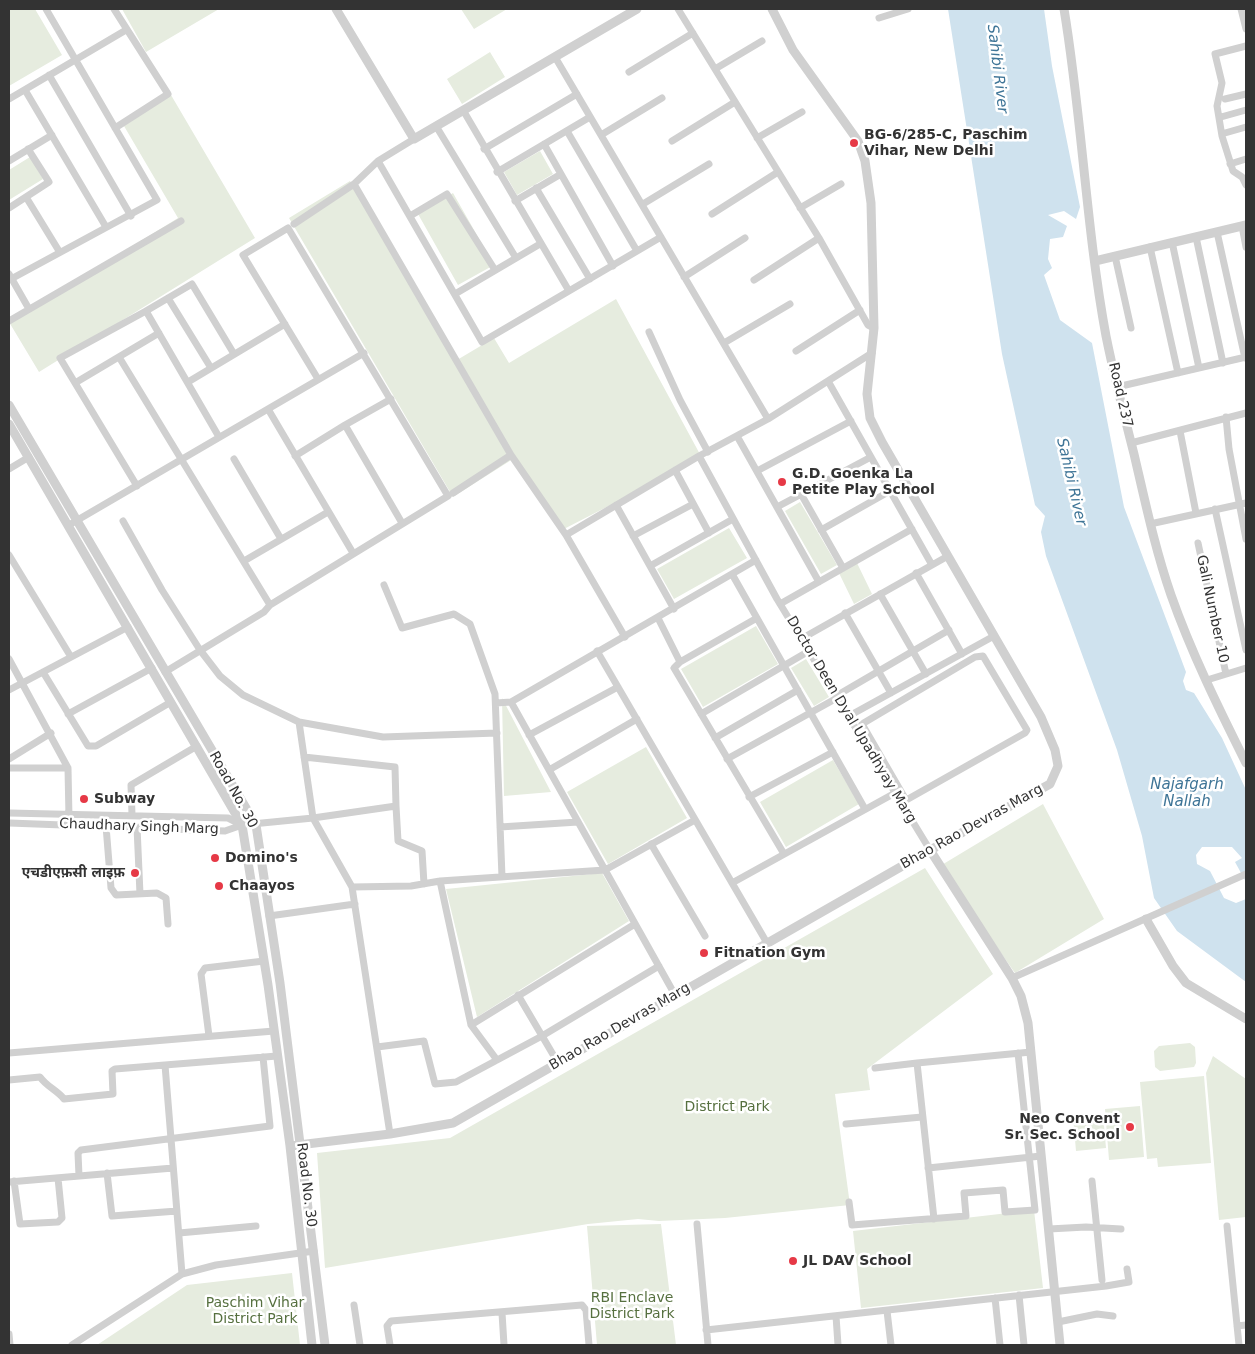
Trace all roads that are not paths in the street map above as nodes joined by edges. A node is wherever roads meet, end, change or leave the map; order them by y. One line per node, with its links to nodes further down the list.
1 (46, 9): 17 (street)
2 (114, 9): 12 (street)
3 (336, 9): 41 (street)
4 (637, 9): 16 (street)
5 (678, 9): 13 (street)
6 (772, 9): 99 (street, Bhao Rao Devras Marg)
7 (908, 9): 10 (street)
8 (1064, 9): 83 (street, Road 237)
9 (1241, 9): 11 (street)
10 (879, 18)
11 (1246, 29)
12 (126, 30): 17 (street); 35 (street)
13 (693, 33): 18 (street); 19 (street)
14 (762, 41): 18 (street)
15 (1246, 46): 50 (street)
16 (555, 57): 22 (street); 28 (street)
17 (76, 60): 20 (street); 35 (street)
18 (715, 69): 27 (street)
19 (629, 72)
20 (49, 76): 21 (street); 64 (street)
21 (25, 90): 25 (street); 38 (street)
22 (577, 94): 31 (street); 45 (street)
23 (1246, 94): 26 (street)
24 (662, 98): 39 (street)
25 (9, 99)
26 (1226, 99)
27 (735, 102): 40 (street); 42 (street)
28 (463, 110): 33 (street); 45 (street)
29 (1246, 110): 32 (street)
30 (802, 112): 40 (street)
31 (590, 117): 36 (street); 39 (street)
32 (1221, 117)
33 (436, 126): 41 (street); 82 (street)
34 (1246, 127): 37 (street)
35 (115, 128): 64 (street)
36 (567, 131): 43 (street); 80 (street)
37 (1224, 133)
38 (52, 135): 44 (street); 69 (street)
39 (601, 135): 60 (street)
40 (757, 138): 52 (street)
41 (414, 139): 48 (street)
42 (672, 141)
43 (544, 144): 51 (street); 53 (street)
44 (28, 149): 47 (street); 58 (street)
45 (484, 149): 51 (street)
46 (1246, 159): 50 (street)
47 (9, 161)
48 (378, 161): 54 (street); 65 (street)
49 (708, 164): 60 (street)
50 (1230, 164): 56 (street)
51 (498, 172): 59 (street)
52 (778, 172): 62 (street); 63 (street)
53 (561, 174): 57 (street); 84 (street)
54 (354, 184): 67 (street); 133 (street)
55 (842, 184): 62 (street)
56 (1246, 185)
57 (536, 188): 59 (street); 88 (street)
58 (26, 198): 61 (street); 79 (street)
59 (515, 201): 76 (street)
60 (643, 204): 71 (street)
61 (9, 208)
62 (800, 208): 74 (street)
63 (712, 214)
64 (131, 216): 69 (street)
65 (410, 216): 85 (street); 91 (street)
66 (181, 221): 94 (street)
67 (294, 224)
68 (1244, 226): 70 (street); 78 (street)
69 (106, 227): 79 (street)
70 (1217, 232): 72 (street); 109 (street)
71 (661, 237): 80 (street); 87 (street)
72 (1196, 237): 75 (street); 110 (street)
73 (745, 238): 87 (street)
74 (819, 238): 89 (street); 95 (street)
75 (1172, 242): 77 (street); 112 (street)
76 (540, 244): 82 (street); 90 (street)
77 (1150, 247): 81 (street); 113 (street)
78 (1246, 247)
79 (59, 251): 86 (street)
80 (637, 251): 84 (street)
81 (1115, 256): 83 (street); 100 (street)
82 (516, 258): 85 (street)
83 (1095, 261): 118 (street, Road 237)
84 (613, 266): 88 (street)
85 (495, 270): 91 (street)
86 (10, 277): 94 (street)
87 (684, 277): 103 (street)
88 (590, 279): 90 (street)
89 (754, 280)
90 (569, 291): 91 (street)
91 (455, 294)
92 (168, 298): 96 (street); 107 (street); 111 (street)
93 (790, 304): 103 (street)
94 (29, 309): 97 (street)
95 (860, 310): 99 (street); 104 (street)
96 (146, 311): 102 (street); 117 (street)
97 (9, 321)
98 (285, 324): 106 (street); 107 (street); 114 (street)
99 (874, 328): 105 (street, Bhao Rao Devras Marg)
100 (1131, 328)
101 (649, 332): 132 (street)
102 (159, 333): 108 (street); 116 (street)
103 (724, 343): 124 (street)
104 (796, 351)
105 (872, 352): 115 (street); 169 (street, Bhao Rao Devras Marg)
106 (364, 353): 114 (street); 119 (street)
107 (234, 354): 111 (street)
108 (119, 357): 117 (street); 138 (street)
109 (1246, 357): 110 (street)
110 (1223, 363): 112 (street)
111 (212, 368): 116 (street)
112 (1199, 368): 113 (street)
113 (1178, 373): 118 (street)
114 (318, 379): 121 (street)
115 (828, 381): 124 (street); 125 (street)
116 (188, 382): 130 (street)
117 (75, 383): 143 (street)
118 (1117, 388): 131 (street, Road 237)
119 (391, 399): 127 (street); 157 (street)
120 (9, 405): 156 (street, Road No. 30)
121 (268, 409): 130 (street); 134 (street)
122 (1246, 413): 123 (street)
123 (1226, 417): 128 (street); 148 (street)
124 (768, 419): 129 (street)
125 (851, 421): 137 (street); 142 (street)
126 (9, 424): 136 (street, Road No. 30)
127 (345, 425): 134 (street); 157 (street)
128 (1180, 431): 131 (street); 153 (street)
129 (737, 436): 132 (street); 142 (street)
130 (219, 437): 138 (street)
131 (1131, 443): 158 (street, Road 237)
132 (708, 452): 135 (street)
133 (511, 454): 145 (street); 162 (street)
134 (295, 456): 152 (street)
135 (699, 456): 141 (street); 154 (street, Doctor Deen Dyal Upadhyay Marg)
136 (29, 457): 140 (street); 156 (street, Road No. 30)
137 (871, 457): 144 (street); 146 (street)
138 (183, 458): 143 (street); 171 (street)
139 (234, 459): 165 (street)
140 (9, 469)
141 (675, 470): 147 (street); 149 (street)
142 (757, 471): 150 (street)
143 (137, 486): 156 (street)
144 (890, 491): 159 (street); 160 (street)
145 (452, 493)
146 (800, 494): 150 (street); 160 (street)
147 (693, 504): 161 (street); 163 (street)
148 (1243, 504): 151 (street); 164 (street)
149 (616, 506): 162 (street); 163 (street)
150 (777, 507): 177 (street)
151 (1215, 509): 153 (street); 192 (street)
152 (328, 512): 165 (street); 167 (street)
153 (1196, 513): 158 (street)
154 (733, 520): 161 (street); 170 (street, Doctor Deen Dyal Upadhyay Marg)
155 (123, 521): 191 (street)
156 (73, 523): 186 (street, Road No. 30); 205 (street, Road No. 30)
157 (402, 523): 167 (street)
158 (1150, 524): 208 (street, Road 237)
159 (912, 529): 172 (street); 174 (street)
160 (821, 530): 174 (street)
161 (709, 533): 173 (street)
162 (566, 535): 189 (street)
163 (634, 536): 173 (street)
164 (1246, 538)
165 (281, 539): 171 (street)
166 (1198, 543): 207 (street, Gali Number 10)
167 (353, 552): 181 (street)
168 (9, 555): 197 (street)
169 (948, 556): 172 (street); 188 (street, Bhao Rao Devras Marg)
170 (756, 560): 176 (street); 180 (street, Doctor Deen Dyal Upadhyay Marg)
171 (244, 561): 181 (street)
172 (932, 565): 175 (street)
173 (650, 566): 182 (street)
174 (843, 568): 177 (street)
175 (916, 573): 179 (street); 187 (street)
176 (732, 574): 182 (street); 185 (street)
177 (819, 582): 180 (street)
178 (384, 585): 217 (street)
179 (880, 594): 183 (street); 195 (street)
180 (780, 604): 190 (street, Doctor Deen Dyal Upadhyay Marg)
181 (270, 605): 191 (street)
182 (674, 609): 184 (street)
183 (845, 613): 190 (street); 203 (street)
184 (658, 618): 189 (street); 199 (street)
185 (757, 618): 199 (street); 200 (street)
186 (128, 627): 197 (street); 201 (street, Road No. 30)
187 (949, 630): 195 (street); 196 (street)
188 (994, 636): 196 (street); 256 (street, Bhao Rao Devras Marg)
189 (625, 637): 193 (street)
190 (801, 638): 194 (street, Doctor Deen Dyal Upadhyay Marg)
191 (200, 650): 205 (street); 223 (street)
192 (1246, 650)
193 (597, 651): 210 (street); 216 (street)
194 (809, 651): 200 (street); 214 (street, Doctor Deen Dyal Upadhyay Marg)
195 (913, 651): 203 (street); 206 (street)
196 (962, 654): 206 (street)
197 (70, 657): 204 (street)
198 (9, 659): 209 (street)
199 (680, 662): 220 (street)
200 (784, 665): 212 (street); 220 (street)
201 (152, 668): 215 (street, Road No. 30); 219 (street)
202 (1246, 668): 207 (street)
203 (878, 671): 213 (street); 214 (street)
204 (42, 672): 209 (street); 219 (street)
205 (165, 672): 251 (street, Road No. 30)
206 (926, 674): 213 (street)
207 (1226, 674): 208 (street)
208 (1207, 680): 233 (street, Road 237)
209 (23, 682): 211 (street); 224 (street)
210 (618, 687): 222 (street); 226 (street)
211 (9, 690)
212 (798, 690): 218 (street); 227 (street)
213 (891, 693): 221 (street)
214 (837, 697): 218 (street); 221 (street, Doctor Deen Dyal Upadhyay Marg)
215 (171, 702): 219 (street); 228 (street, Road No. 30)
216 (511, 702): 217 (street); 226 (street)
217 (496, 703): 225 (street)
218 (812, 712): 229 (street); 232 (street)
219 (68, 714)
220 (701, 714): 227 (street)
221 (849, 716): 237 (street, Doctor Deen Dyal Upadhyay Marg)
222 (637, 719): 236 (street); 246 (street)
223 (299, 722): 225 (street); 230 (street)
224 (51, 733): 231 (street); 235 (street)
225 (497, 733): 254 (street)
226 (529, 735): 236 (street)
227 (715, 738): 232 (street)
228 (197, 746): 244 (street); 250 (street, Road No. 30)
229 (834, 752): 238 (street); 241 (street)
230 (304, 757): 240 (street); 245 (street)
231 (9, 759)
232 (727, 760): 238 (street)
233 (1246, 763)
234 (9, 768): 235 (street)
235 (68, 768): 243 (street)
236 (549, 770): 247 (street)
237 (896, 793): 239 (street, Doctor Deen Dyal Upadhyay Marg); 241 (street)
238 (749, 797): 257 (street)
239 (904, 801): 239 (street); 256 (street, Doctor Deen Dyal Upadhyay Marg)
240 (396, 806): 245 (street); 263 (street)
241 (866, 809): 257 (street)
242 (9, 813): 243 (street, Chaudhary Singh Marg)
243 (69, 815): 244 (street, Chaudhary Singh Marg); 249 (street)
244 (132, 815): 250 (street, Chaudhary Singh Marg)
245 (313, 818): 251 (street); 264 (street)
246 (695, 820): 255 (street); 262 (street)
247 (578, 822): 254 (street); 258 (street)
248 (9, 823): 249 (street, Chaudhary Singh Marg)
249 (69, 824): 252 (street, Chaudhary Singh Marg)
250 (242, 825): 251 (street); 253 (street, Chaudhary Singh Marg); 273 (street, Road No. 30)
251 (256, 825): 267 (street, Road No. 30)
252 (106, 826): 253 (street, Chaudhary Singh Marg); 265 (street)
253 (136, 827): 265 (street)
254 (500, 827): 260 (street)
255 (651, 844): 258 (street); 271 (street)
256 (930, 850): 272 (street, Bhao Rao Devras Marg); 275 (street, Doctor Deen Dyal Upadhyay Marg)
257 (784, 854): 262 (street)
258 (605, 870): 260 (street); 270 (street)
259 (1246, 874): 268 (street)
260 (502, 877): 261 (street)
261 (440, 881): 263 (street); 279 (street)
262 (732, 882): 272 (street)
263 (424, 884): 264 (street)
264 (352, 887): 266 (street)
265 (140, 894): 269 (street)
266 (355, 904): 267 (street); 283 (street)
267 (269, 916): 299 (street, Road No. 30)
268 (1146, 918): 275 (street); 278 (street)
269 (168, 924)
270 (635, 924): 274 (street); 276 (street)
271 (705, 936)
272 (767, 943): 277 (street, Bhao Rao Devras Marg)
273 (264, 961): 280 (street, Road No. 30); 281 (street)
274 (659, 966): 277 (street); 282 (street)
275 (1012, 978): 284 (street, Doctor Deen Dyal Upadhyay Marg)
276 (518, 994): 279 (street); 282 (street)
277 (676, 996): 290 (street, Bhao Rao Devras Marg)
278 (1246, 1019)
279 (471, 1025): 289 (street)
280 (274, 1031): 281 (street); 287 (street, Road No. 30)
281 (209, 1036): 285 (street)
282 (542, 1036): 289 (street); 290 (street)
283 (377, 1047): 289 (street); 297 (street)
284 (1031, 1052): 286 (street); 301 (street, Doctor Deen Dyal Upadhyay Marg)
285 (9, 1053)
286 (1018, 1053): 291 (street); 302 (street)
287 (277, 1056): 288 (street); 300 (street, Road No. 30)
288 (263, 1057): 292 (street); 298 (street)
289 (497, 1060)
290 (558, 1063): 297 (street, Bhao Rao Devras Marg)
291 (917, 1063): 293 (street); 295 (street)
292 (165, 1065): 294 (street); 298 (street)
293 (875, 1068)
294 (9, 1080)
295 (922, 1116): 296 (street); 304 (street)
296 (846, 1124)
297 (390, 1134): 299 (street, Bhao Rao Devras Marg)
298 (171, 1139): 303 (street); 306 (street)
299 (301, 1145): 300 (street, Bhao Rao Devras Marg); 322 (street, Road No. 30)
300 (290, 1146): 323 (street, Road No. 30)
301 (1041, 1156): 302 (street); 311 (street, Doctor Deen Dyal Upadhyay Marg)
302 (1028, 1157): 304 (street); 312 (street)
303 (173, 1168): 305 (street); 313 (street)
304 (928, 1168): 314 (street)
305 (106, 1173): 306 (street); 313 (street)
306 (79, 1176): 307 (street)
307 (58, 1178): 309 (street); 309 (street)
308 (1092, 1181): 318 (street)
309 (12, 1182)
310 (849, 1202): 314 (street)
311 (1046, 1208): 312 (street); 319 (street, Doctor Deen Dyal Upadhyay Marg)
312 (1035, 1210): 314 (street)
313 (177, 1212): 321 (street)
314 (934, 1219)
315 (697, 1224): 338 (street)
316 (256, 1226): 321 (street)
317 (1227, 1226): 337 (street)
318 (1096, 1228): 319 (street); 320 (street); 326 (street)
319 (1049, 1229): 327 (street, Doctor Deen Dyal Upadhyay Marg)
320 (1121, 1229)
321 (178, 1233): 325 (street)
322 (314, 1251): 323 (street); 343 (street, Road No. 30)
323 (303, 1252): 325 (street); 342 (street, Road No. 30)
324 (1127, 1269): 327 (street)
325 (182, 1274): 341 (street)
326 (1102, 1280)
327 (1055, 1290): 328 (street); 335 (street, Doctor Deen Dyal Upadhyay Marg)
328 (1019, 1295): 329 (street); 352 (street)
329 (994, 1298): 331 (street); 351 (street)
330 (354, 1305): 344 (street)
331 (887, 1311): 333 (street); 350 (street)
332 (502, 1313): 345 (street); 346 (street); 347 (street)
333 (836, 1316): 338 (street); 349 (street)
334 (1114, 1316): 335 (street)
335 (1058, 1322): 353 (street, Doctor Deen Dyal Upadhyay Marg)
336 (1246, 1325): 337 (street)
337 (1237, 1326): 354 (street)
338 (706, 1330): 348 (street)
339 (9, 1334): 340 (street)
340 (10, 1345)
341 (72, 1345)
342 (312, 1345)
343 (325, 1345)
344 (360, 1345)
345 (390, 1345)
346 (504, 1345)
347 (590, 1345)
348 (708, 1345)
349 (838, 1345)
350 (891, 1345)
351 (1000, 1345)
352 (1024, 1345)
353 (1060, 1345)
354 (1240, 1345)

